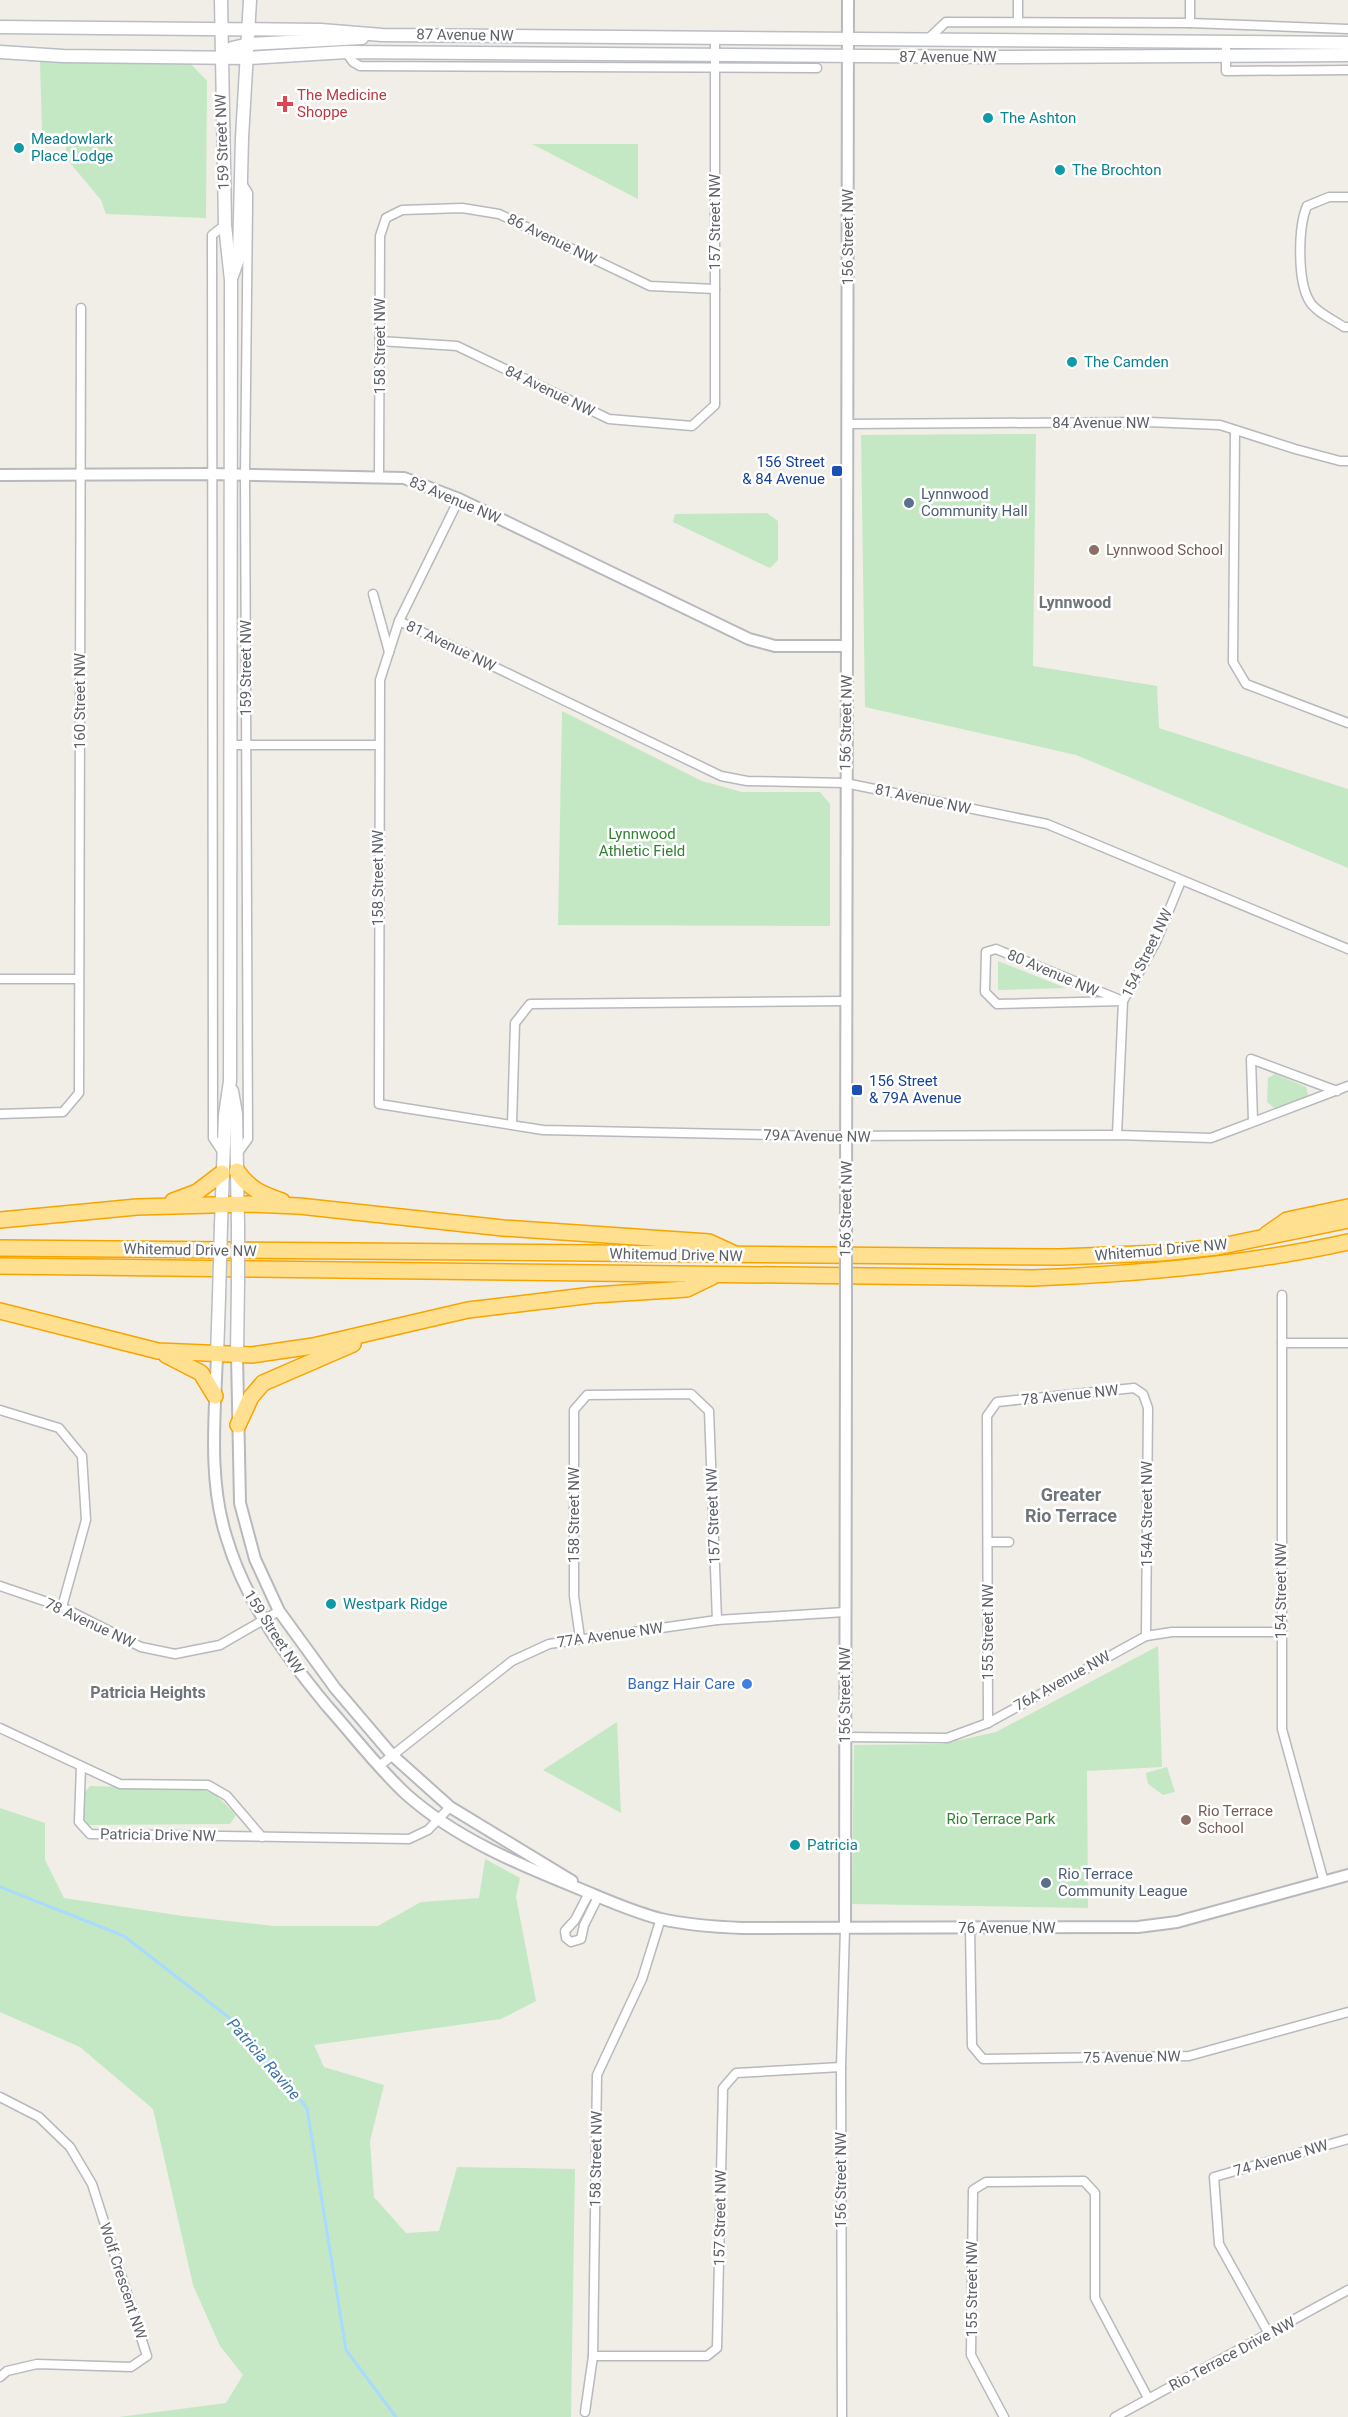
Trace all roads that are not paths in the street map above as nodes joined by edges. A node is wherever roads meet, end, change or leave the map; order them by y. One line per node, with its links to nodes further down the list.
1 (221, 0): 9 (main road, 159 Street NW)
2 (250, 0): 10 (main road, 159 Street NW)
3 (848, 0): 14 (street, 156 Street NW)
4 (1018, 0): 6 (street)
5 (1190, 0): 7 (street)
6 (1018, 21): 7 (street, 87 Avenue NW); 15 (street, 87 Avenue NW)
7 (1190, 23): 11 (street, 87 Avenue NW)
8 (0, 27): 9 (main road, 87 Avenue NW)
9 (220, 28): 10 (main road, 87 Avenue NW); 24 (main road, 159 Street NW)
10 (249, 29): 12 (main road, 87 Avenue NW); 17 (main road, 159 Street NW)
11 (1348, 29)
12 (382, 35): 13 (main road, 87 Avenue NW); 17 (main road)
13 (715, 38): 14 (main road, 87 Avenue NW); 21 (street, 157 Street NW)
14 (848, 39): 15 (main road, 87 Avenue NW); 23 (street, 156 Street NW)
15 (929, 39): 18 (main road, 87 Avenue NW)
16 (1348, 43): 18 (main road, 87 Avenue NW)
17 (249, 44): 24 (main road); 25 (main road, 159 Street NW)
18 (1226, 48): 22 (main road, 87 Avenue NW); 23 (main road, 87 Avenue NW); 28 (street)
19 (0, 52): 24 (main road, 87 Avenue NW)
20 (346, 52): 21 (main road, 87 Avenue NW); 25 (main road, 87 Avenue NW); 27 (street, 87 Avenue NW)
21 (716, 54): 23 (main road, 87 Avenue NW); 27 (street, 157 Street NW)
22 (1348, 55)
23 (848, 56): 39 (street, 156 Street NW)
24 (220, 58): 25 (main road, 87 Avenue NW); 32 (main road, 159 Street NW)
25 (248, 58): 29 (main road, 159 Street NW)
26 (818, 68): 27 (street, 87 Avenue NW)
27 (716, 69): 34 (street, 157 Street NW)
28 (1348, 70)
29 (240, 180): 33 (main road, 159 Street NW); 46 (street, 159 Street NW)
30 (1348, 197): 36 (street)
31 (386, 218): 34 (street, 86 Avenue NW); 37 (street, 158 Street NW)
32 (225, 225): 33 (main road, 159 Street NW); 42 (street, 159 Street NW)
33 (231, 280): 43 (main road, 159 Street NW)
34 (715, 290): 38 (street, 157 Street NW)
35 (81, 308): 45 (street, 160 Street NW)
36 (1348, 327)
37 (380, 341): 38 (street, 84 Avenue NW); 47 (street, 158 Street NW)
38 (715, 405)
39 (848, 424): 40 (street, 84 Avenue NW); 51 (street, 156 Street NW)
40 (1235, 430): 41 (street, 84 Avenue NW); 53 (street)
41 (1348, 461)
42 (211, 474): 43 (street, 83 Avenue NW); 45 (street, 83 Avenue NW); 72 (street, 159 Street NW)
43 (231, 474): 46 (street, 83 Avenue NW); 54 (main road, 159 Street NW)
44 (0, 475): 45 (street, 83 Avenue NW)
45 (81, 475): 61 (street, 160 Street NW)
46 (245, 475): 47 (street, 83 Avenue NW); 55 (street, 159 Street NW)
47 (380, 476): 48 (street, 83 Avenue NW)
48 (459, 499): 50 (street, 158 Street NW); 51 (street, 83 Avenue NW)
49 (373, 594): 52 (street)
50 (399, 621): 52 (street, 158 Street NW); 57 (street, 81 Avenue NW)
51 (847, 646): 57 (street, 156 Street NW)
52 (389, 653): 56 (street, 158 Street NW)
53 (1348, 723)
54 (230, 745): 55 (street); 72 (main road, 159 Street NW)
55 (247, 745): 56 (street); 72 (street, 159 Street NW)
56 (378, 745): 66 (street, 158 Street NW)
57 (846, 783): 58 (street, 81 Avenue NW); 62 (street, 156 Street NW)
58 (1181, 881): 59 (street, 81 Avenue NW); 63 (street, 154 Street NW)
59 (1348, 949)
60 (0, 979): 61 (street)
61 (79, 979): 67 (street, 160 Street NW)
62 (846, 1001): 69 (street); 71 (street, 156 Street NW)
63 (1123, 1001): 63 (street, 80 Avenue NW); 70 (street, 154 Street NW)
64 (1348, 1086): 65 (street, 79A Avenue NW)
65 (1337, 1091): 68 (street, 79A Avenue NW); 68 (street)
66 (379, 1104): 69 (street, 79A Avenue NW)
67 (0, 1114)
68 (1253, 1121): 70 (street, 79A Avenue NW)
69 (512, 1124): 71 (street, 79A Avenue NW)
70 (1117, 1136): 71 (street, 79A Avenue NW)
71 (847, 1137): 106 (street, 156 Street NW, bridge)
72 (230, 1154): 73 (main road, 159 Street NW)
73 (230, 1172): 74 (main road, 159 Street NW); 75 (main road, 159 Street NW); 76 (highway); 77 (highway)
74 (238, 1205): 75 (highway); 76 (highway); 94 (main road, 159 Street NW, bridge)
75 (221, 1206): 77 (highway); 93 (main road, 159 Street NW, bridge)
76 (299, 1206): 84 (highway)
77 (137, 1207): 79 (highway)
78 (1348, 1207): 81 (highway)
79 (0, 1220)
80 (1348, 1220): 81 (highway, Whitemud Drive NW)
81 (1260, 1239): 84 (highway, Whitemud Drive NW)
82 (1348, 1242): 86 (highway, Whitemud Drive NW)
83 (0, 1248): 84 (highway, Whitemud Drive NW)
84 (739, 1256)
85 (0, 1266): 86 (highway, Whitemud Drive NW)
86 (716, 1275): 89 (highway)
87 (1282, 1294): 90 (street, 154 Street NW)
88 (0, 1311): 92 (highway)
89 (435, 1317): 94 (highway); 100 (highway)
90 (1282, 1343): 91 (street); 109 (street, 154 Street NW)
91 (1348, 1343)
92 (158, 1351): 93 (highway); 96 (highway)
93 (217, 1355): 94 (highway); 96 (street, 159 Street NW)
94 (237, 1355): 100 (street, 159 Street NW)
95 (1143, 1394): 97 (street, 78 Avenue NW); 110 (street, 154A Street NW)
96 (215, 1396): 107 (street, 159 Street NW)
97 (997, 1402): 101 (street, 155 Street NW)
98 (0, 1410): 104 (street)
99 (709, 1411): 108 (street, 157 Street NW); 111 (street, 158 Street NW)
100 (238, 1425): 105 (street, 159 Street NW)
101 (988, 1542): 102 (street); 112 (street, 155 Street NW)
102 (1009, 1542)
103 (0, 1586): 104 (street, 78 Avenue NW)
104 (63, 1607): 107 (street, 78 Avenue NW)
105 (279, 1611): 107 (street, 78 Avenue NW); 115 (street, 159 Street NW)
106 (845, 1612): 108 (street, 77A Avenue NW); 114 (street, 156 Street NW)
107 (263, 1620): 117 (street, 159 Street NW)
108 (717, 1620): 111 (street, 77A Avenue NW)
109 (1281, 1632): 110 (street, 76A Avenue NW); 122 (street, 154 Street NW)
110 (1146, 1636): 112 (street, 76A Avenue NW)
111 (580, 1638): 115 (street, 77A Avenue NW)
112 (988, 1723): 114 (street, 76A Avenue NW)
113 (0, 1728): 116 (street)
114 (845, 1737): 125 (street, 156 Street NW)
115 (392, 1755): 117 (street, 77A Avenue NW); 118 (street, 159 Street NW)
116 (81, 1766): 120 (street); 120 (street, Patricia Drive NW)
117 (379, 1766): 119 (street, 159 Street NW)
118 (450, 1807): 119 (street, Patricia Drive NW); 123 (street, 159 Street NW)
119 (439, 1819): 120 (street, Patricia Drive NW); 123 (street, 159 Street NW)
120 (262, 1837)
121 (1348, 1875): 122 (street, 76 Avenue NW)
122 (1324, 1882): 126 (street, 76 Avenue NW)
123 (593, 1895): 123 (street); 124 (street, 159 Street NW)
124 (661, 1918): 125 (street, 76 Avenue NW); 133 (street, 158 Street NW)
125 (844, 1928): 126 (street, 76 Avenue NW); 128 (street, 156 Street NW)
126 (970, 1928): 127 (street, 75 Avenue NW)
127 (1348, 2012)
128 (841, 2067): 133 (street, 157 Street NW); 137 (street, 156 Street NW)
129 (0, 2097): 134 (street, Wolf Crescent NW)
130 (1348, 2139): 132 (street, 74 Avenue NW)
131 (1348, 2290): 132 (street, Rio Terrace Drive NW)
132 (1269, 2334): 135 (street, Rio Terrace Drive NW)
133 (593, 2356): 136 (street, 158 Street NW)
134 (0, 2377)
135 (1148, 2398): 138 (street, 155 Street NW); 139 (street, Rio Terrace Drive NW)
136 (585, 2412)
137 (843, 2416)
138 (1004, 2417)
139 (1115, 2417)

